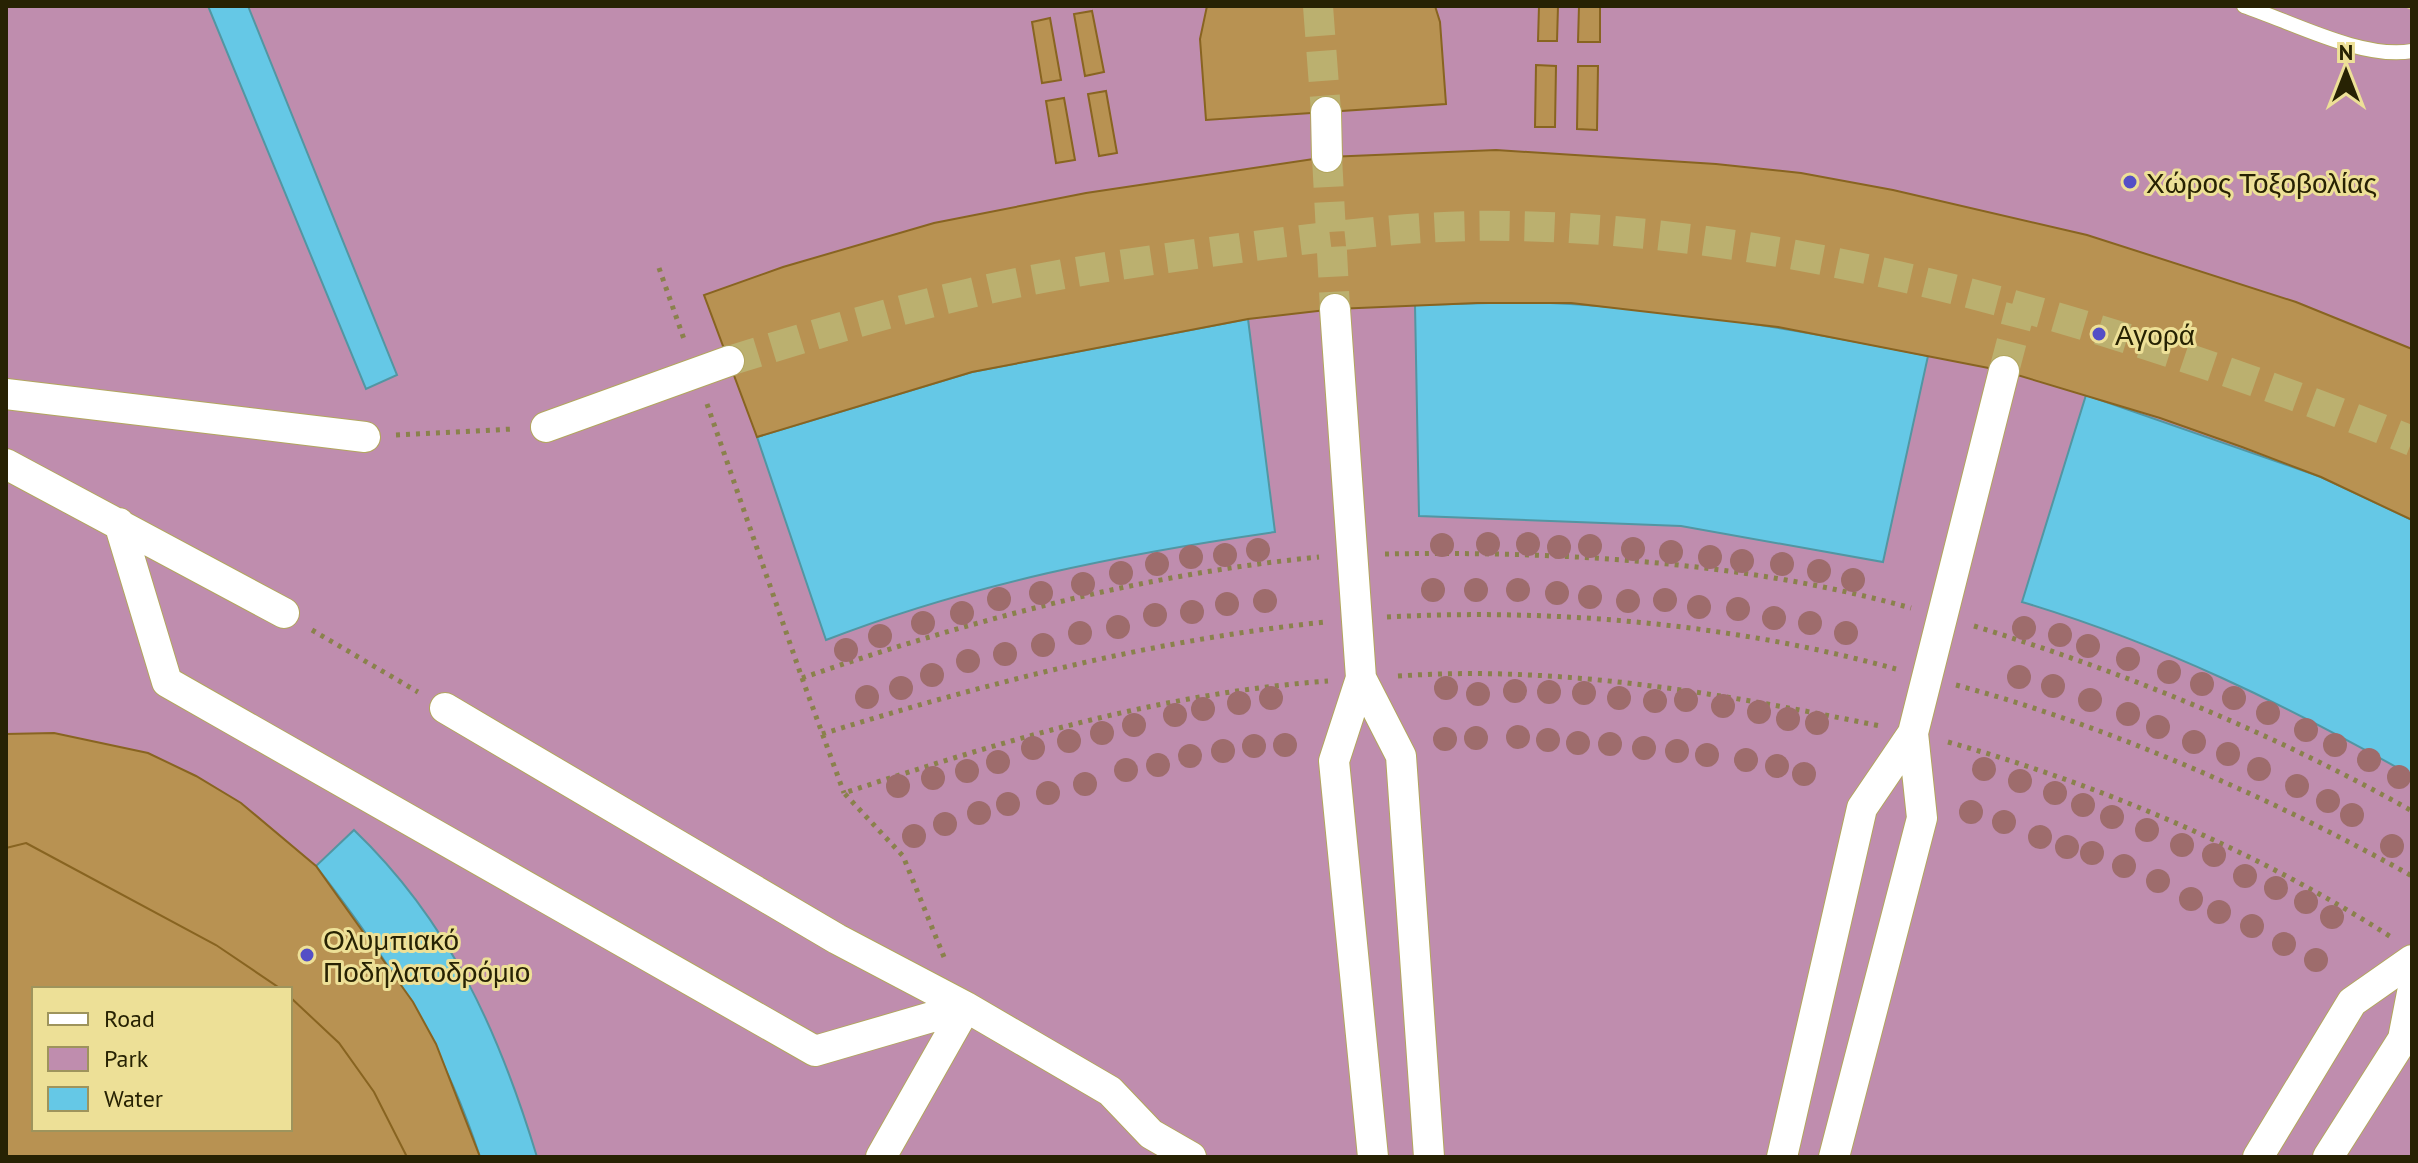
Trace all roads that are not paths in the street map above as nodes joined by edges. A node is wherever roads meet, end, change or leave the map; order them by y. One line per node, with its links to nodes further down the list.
1 (2244, 6): 2 (lane)
2 (2412, 51)
3 (1326, 112): 4 (street)
4 (1327, 157)
5 (1335, 309): 14 (street)
6 (729, 361): 9 (street)
7 (2004, 371): 16 (street)
8 (6, 394): 10 (street)
9 (546, 427)
10 (365, 437)
11 (6, 464): 12 (street)
12 (119, 523): 13 (street); 19 (street)
13 (284, 613)
14 (1361, 678): 22 (street); 23 (street)
15 (445, 708): 19 (street)
16 (1913, 733): 24 (street); 25 (street)
17 (2407, 952): 26 (street)
18 (2412, 993): 27 (street)
19 (966, 1007): 20 (street); 21 (street)
20 (881, 1157)
21 (1191, 1157)
22 (1373, 1157)
23 (1429, 1157)
24 (1782, 1157)
25 (1834, 1157)
26 (2258, 1157)
27 (2328, 1157)

